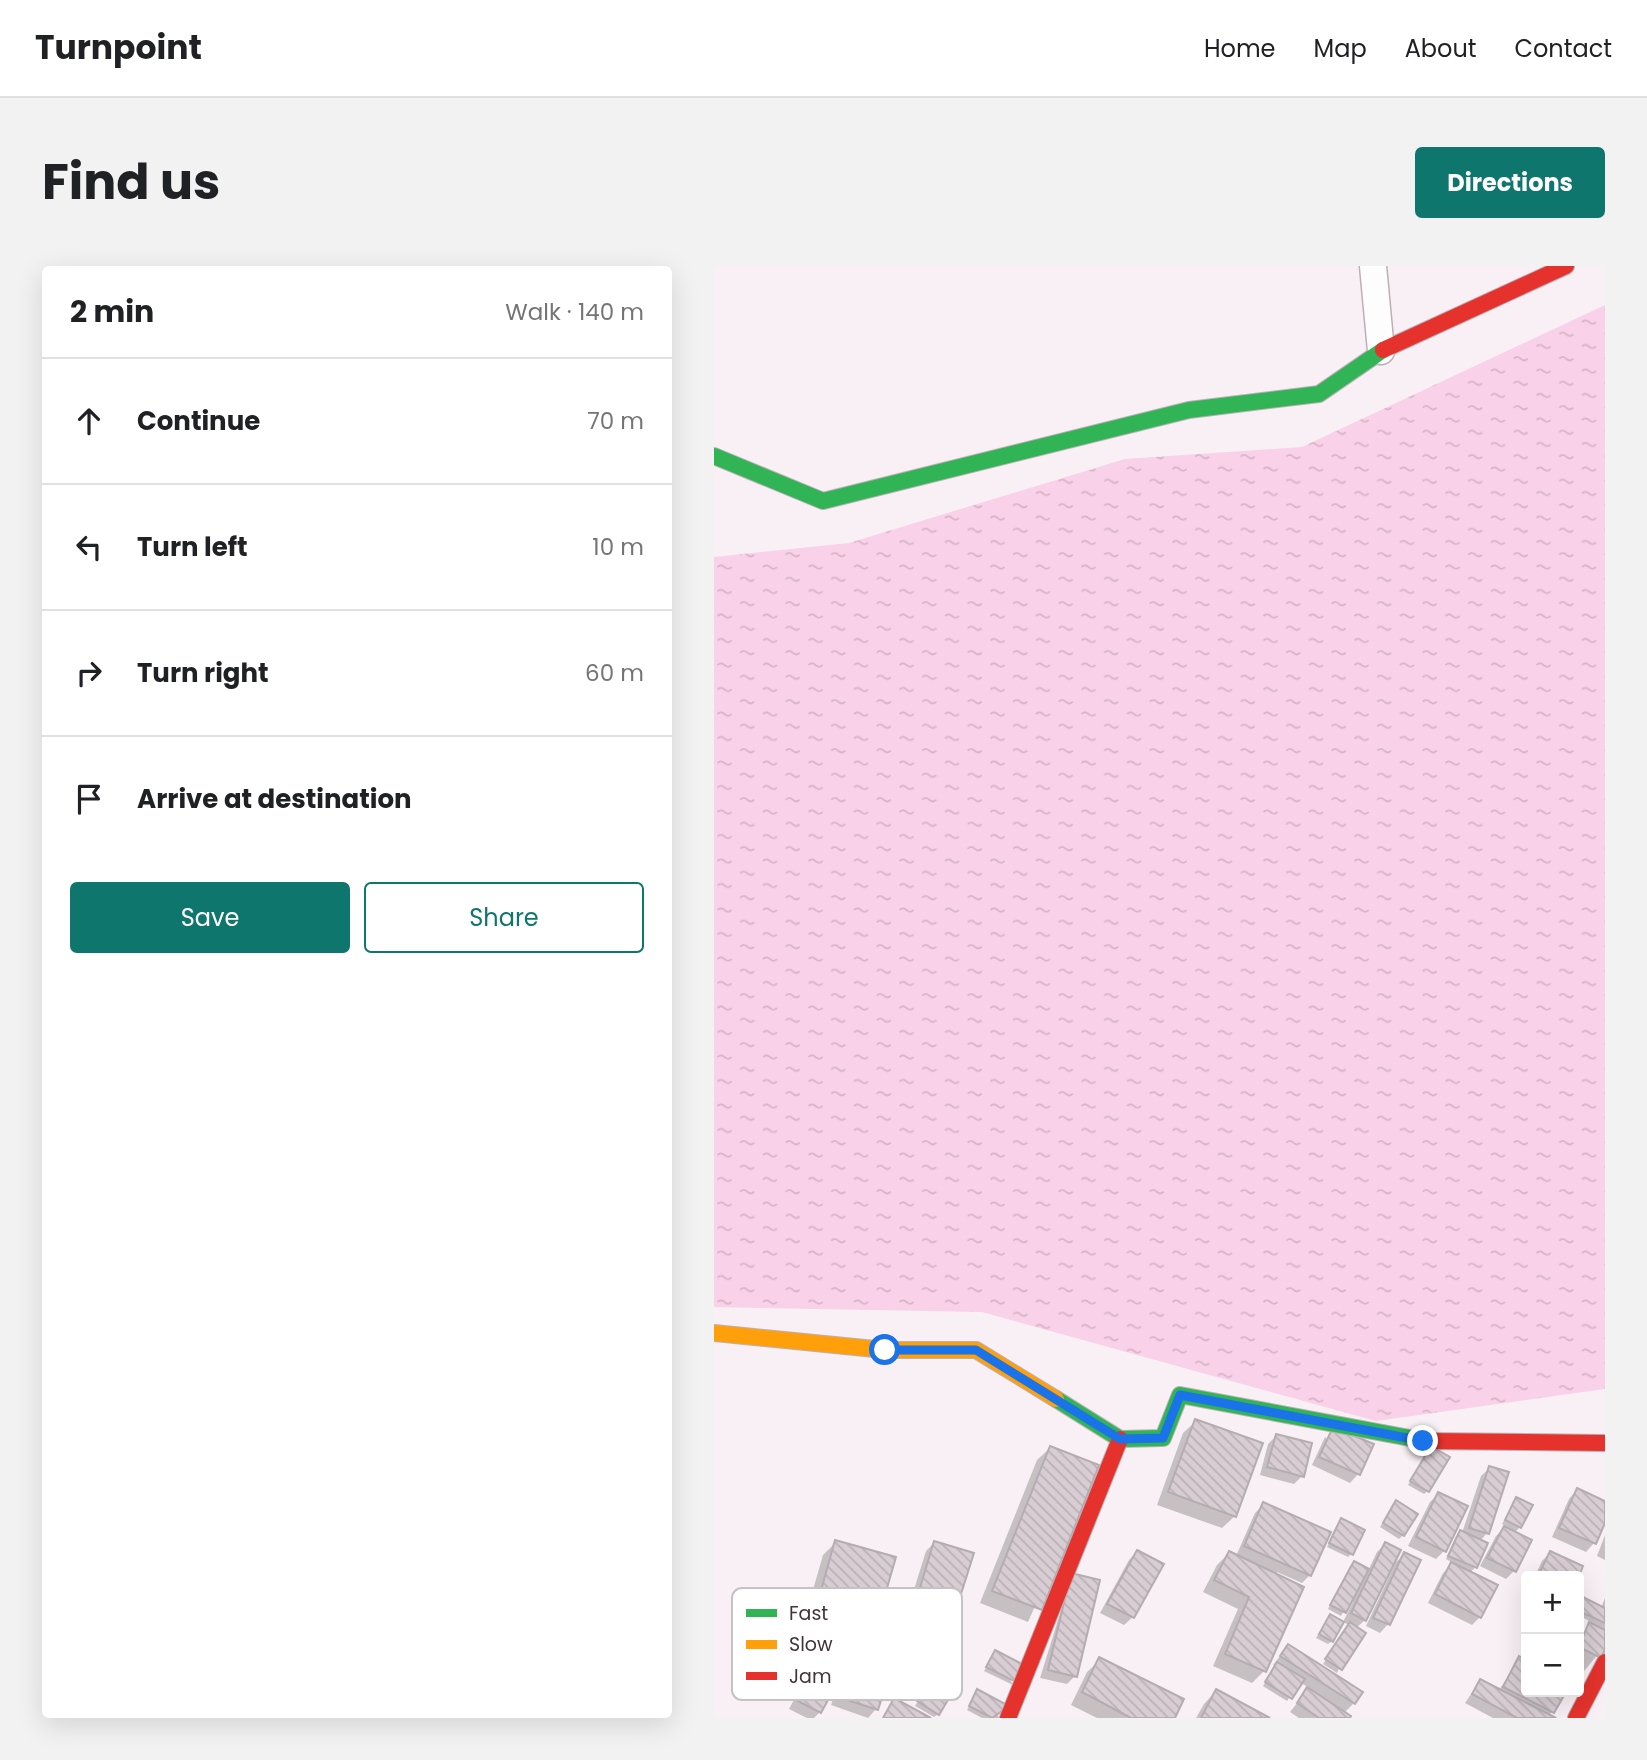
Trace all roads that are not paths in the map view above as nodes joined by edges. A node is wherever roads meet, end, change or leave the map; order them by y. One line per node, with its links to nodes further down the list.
1 (1373, 266): 3 (street)
2 (1566, 266): 3 (street)
3 (1381, 351): 4 (street)
4 (714, 456)
5 (714, 1333): 6 (street)
6 (1120, 1439): 7 (street); 9 (street)
7 (1605, 1443)
8 (1605, 1662): 10 (street)
9 (1008, 1718)
10 (1576, 1718)

